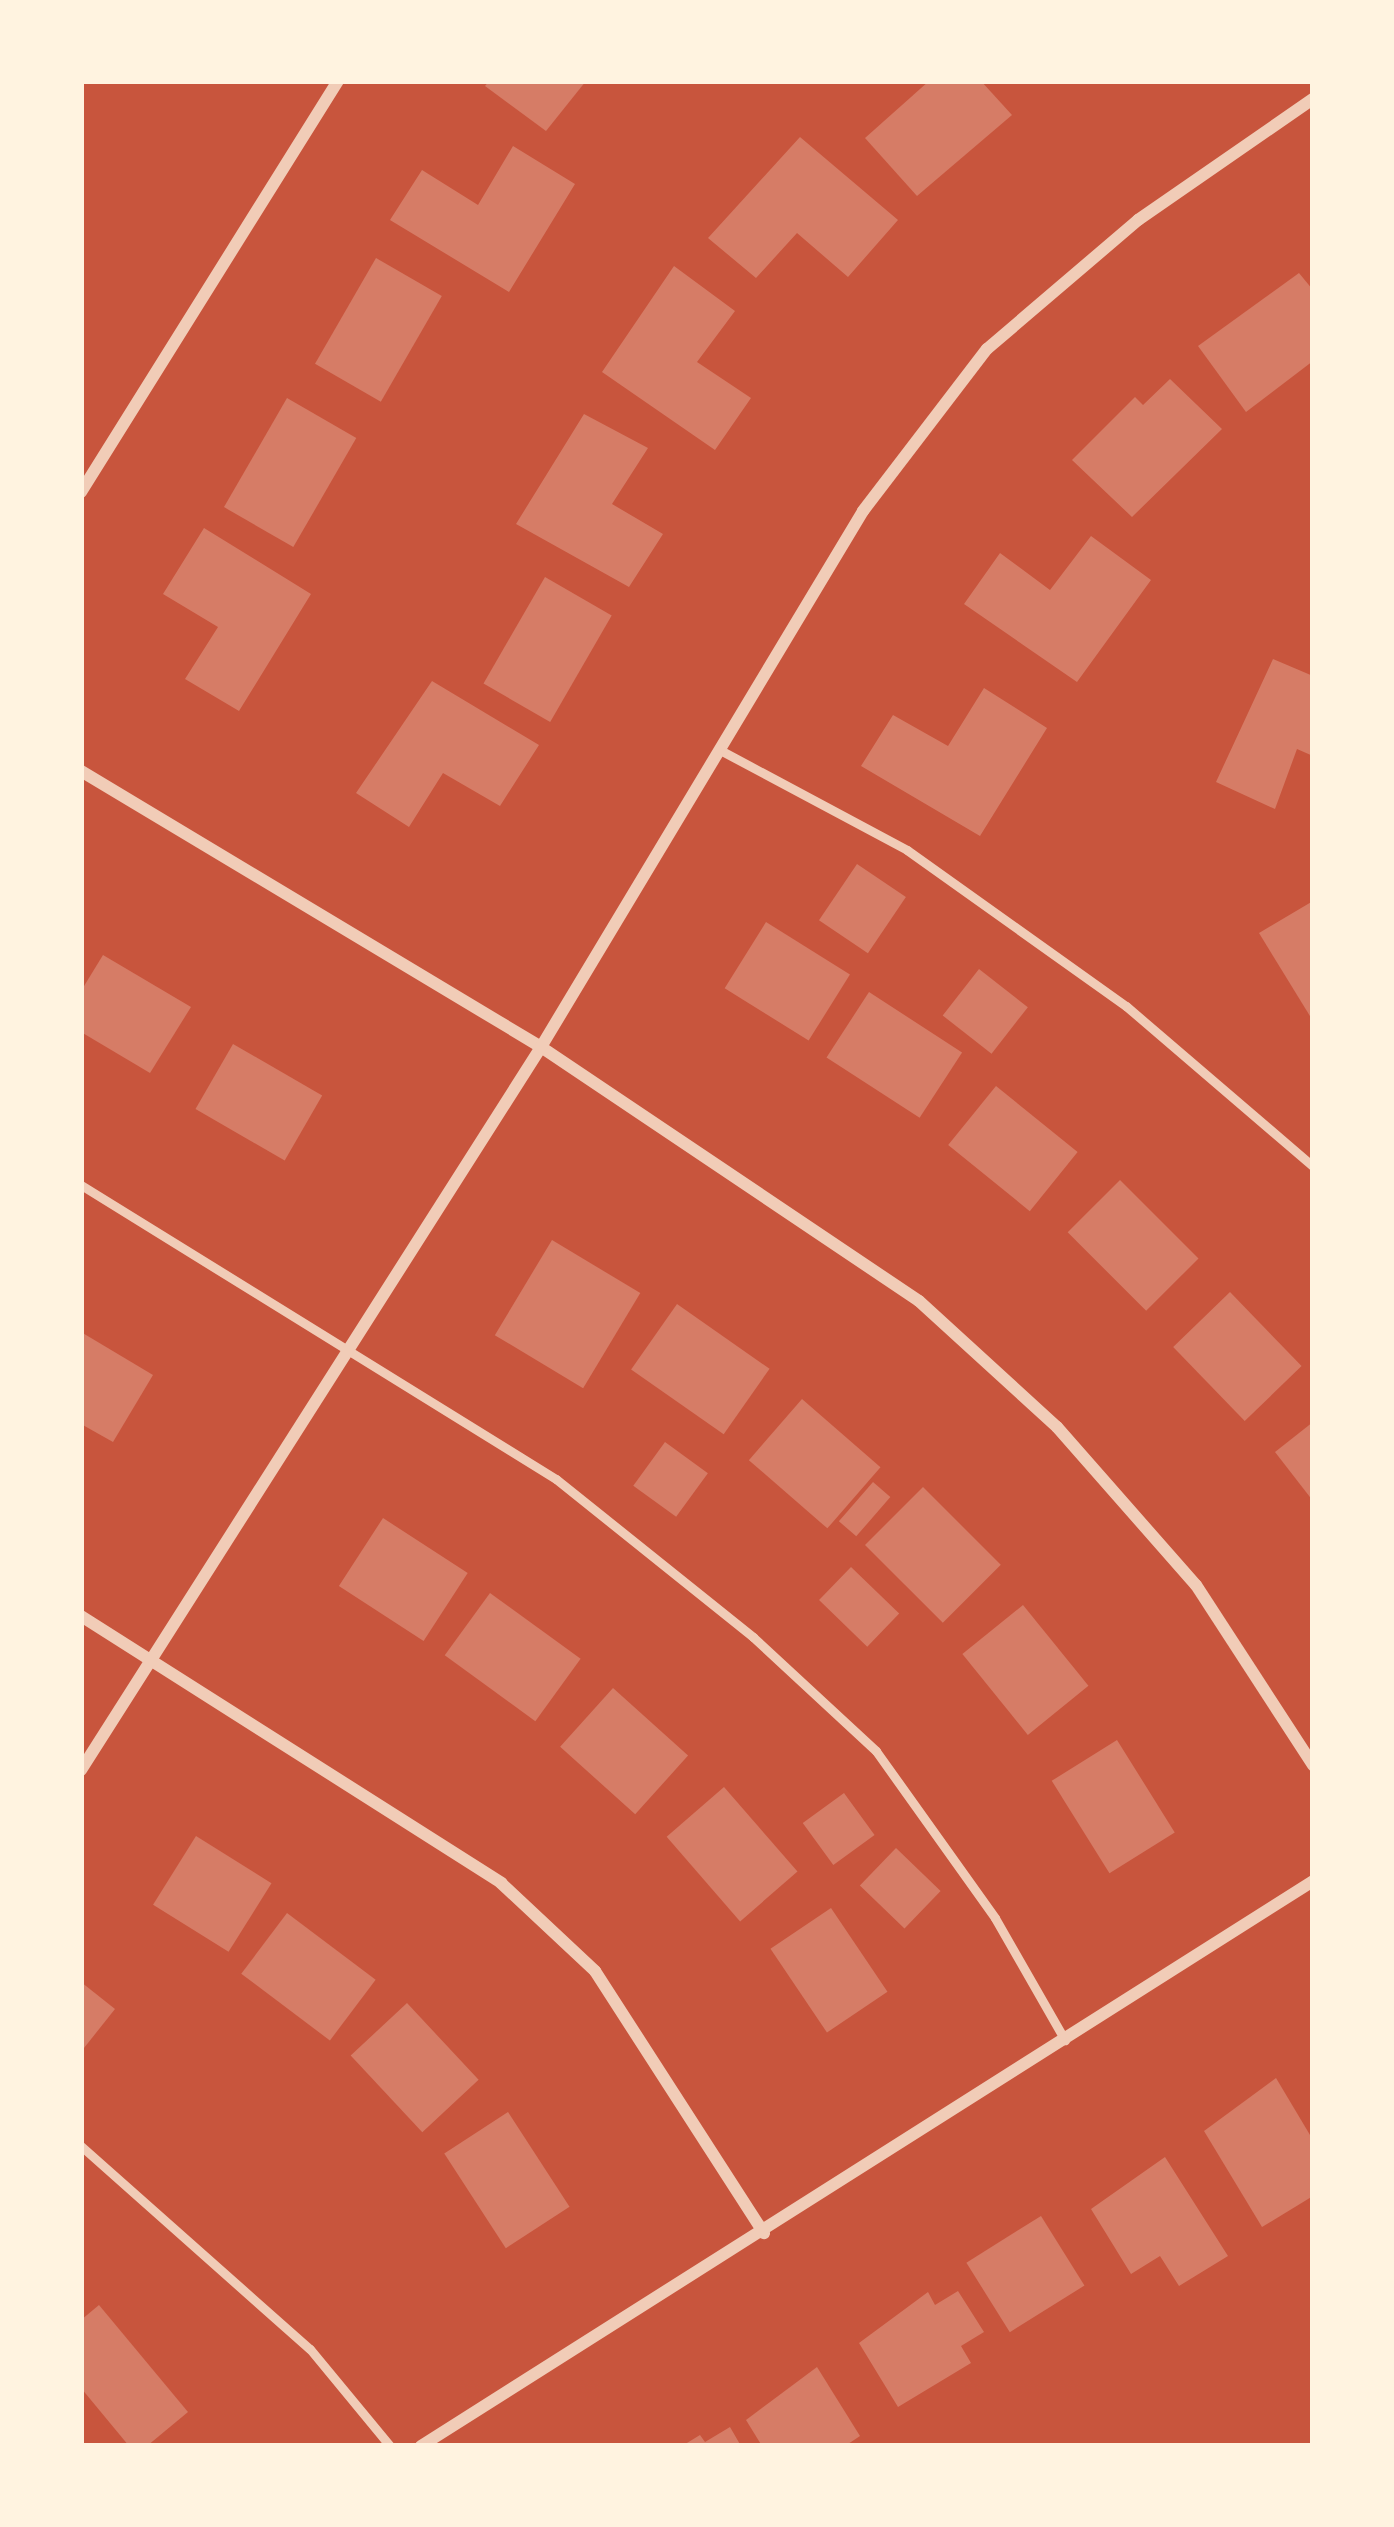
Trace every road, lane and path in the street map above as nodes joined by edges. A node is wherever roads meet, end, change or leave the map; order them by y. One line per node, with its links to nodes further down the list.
1 (338, 81): 3 (street)
2 (1313, 99): 4 (street)
3 (81, 492)
4 (719, 750): 6 (street); 7 (lane)
5 (81, 771): 6 (street)
6 (541, 1047): 9 (street); 12 (street)
7 (1313, 1166)
8 (81, 1185): 9 (lane)
9 (349, 1347): 11 (street); 15 (lane)
10 (81, 1616): 11 (street)
11 (148, 1658): 13 (street); 17 (street)
12 (1313, 1765)
13 (81, 1770)
14 (1313, 1881): 15 (street)
15 (1065, 2041): 17 (street)
16 (81, 2146): 18 (lane)
17 (764, 2233): 19 (street)
18 (390, 2446)
19 (421, 2446)

